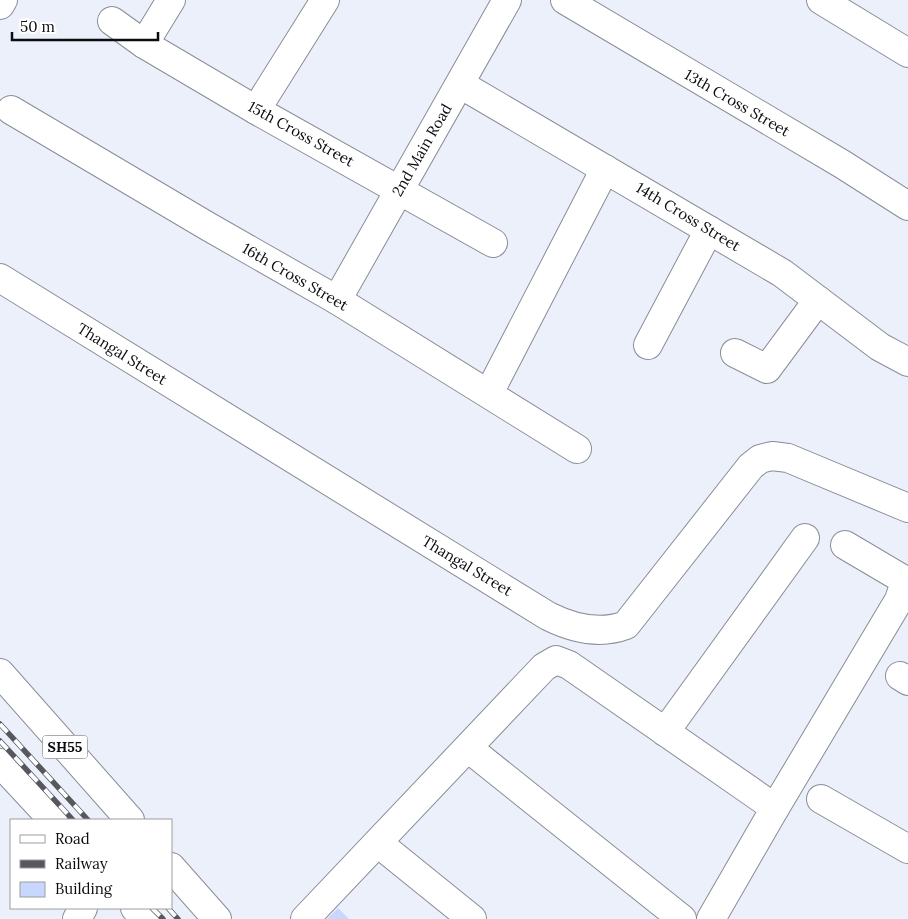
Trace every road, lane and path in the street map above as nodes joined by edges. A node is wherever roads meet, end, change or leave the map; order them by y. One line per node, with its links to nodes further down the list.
1 (3, 0): 7 (street)
2 (171, 0): 9 (street)
3 (325, 0): 13 (street)
4 (508, 0): 11 (street, 2nd Main Road)
5 (564, 0): 16 (street, 13th Cross Street)
6 (821, 0): 10 (street)
7 (0, 5)
8 (112, 22): 9 (street, 15th Cross Street)
9 (144, 44): 13 (street, 15th Cross Street)
10 (908, 53)
11 (460, 84): 14 (street, 14th Cross Street); 15 (street, 2nd Main Road)
12 (11, 110): 20 (street, 16th Cross Street)
13 (256, 110): 15 (street, 15th Cross Street)
14 (605, 169): 17 (street, 14th Cross Street); 25 (street)
15 (400, 189): 18 (street, 15th Cross Street); 20 (street, 2nd Main Road)
16 (908, 206)
17 (709, 230): 21 (street, 14th Cross Street); 22 (street)
18 (493, 243)
19 (0, 278): 27 (street, Thangal Street)
20 (337, 300): 25 (street, 16th Cross Street)
21 (818, 300): 23 (street); 24 (street, 14th Cross Street)
22 (648, 345)
23 (736, 353)
24 (908, 362)
25 (489, 393): 26 (street, 16th Cross Street)
26 (577, 448)
27 (908, 508)
28 (805, 538): 31 (street)
29 (845, 544): 35 (street)
30 (0, 673): 37 (street, SH55)
31 (665, 732): 32 (street); 35 (street)
32 (468, 748): 38 (street); 46 (street)
33 (0, 763): 36 (street)
34 (821, 799): 39 (street)
35 (775, 808): 47 (street)
36 (52, 819)
37 (129, 819)
38 (378, 843): 44 (street); 45 (street)
39 (908, 850)
40 (172, 868): 43 (street)
41 (136, 909): 42 (street)
42 (145, 919)
43 (217, 919)
44 (305, 919)
45 (472, 919)
46 (682, 919)
47 (711, 919)

